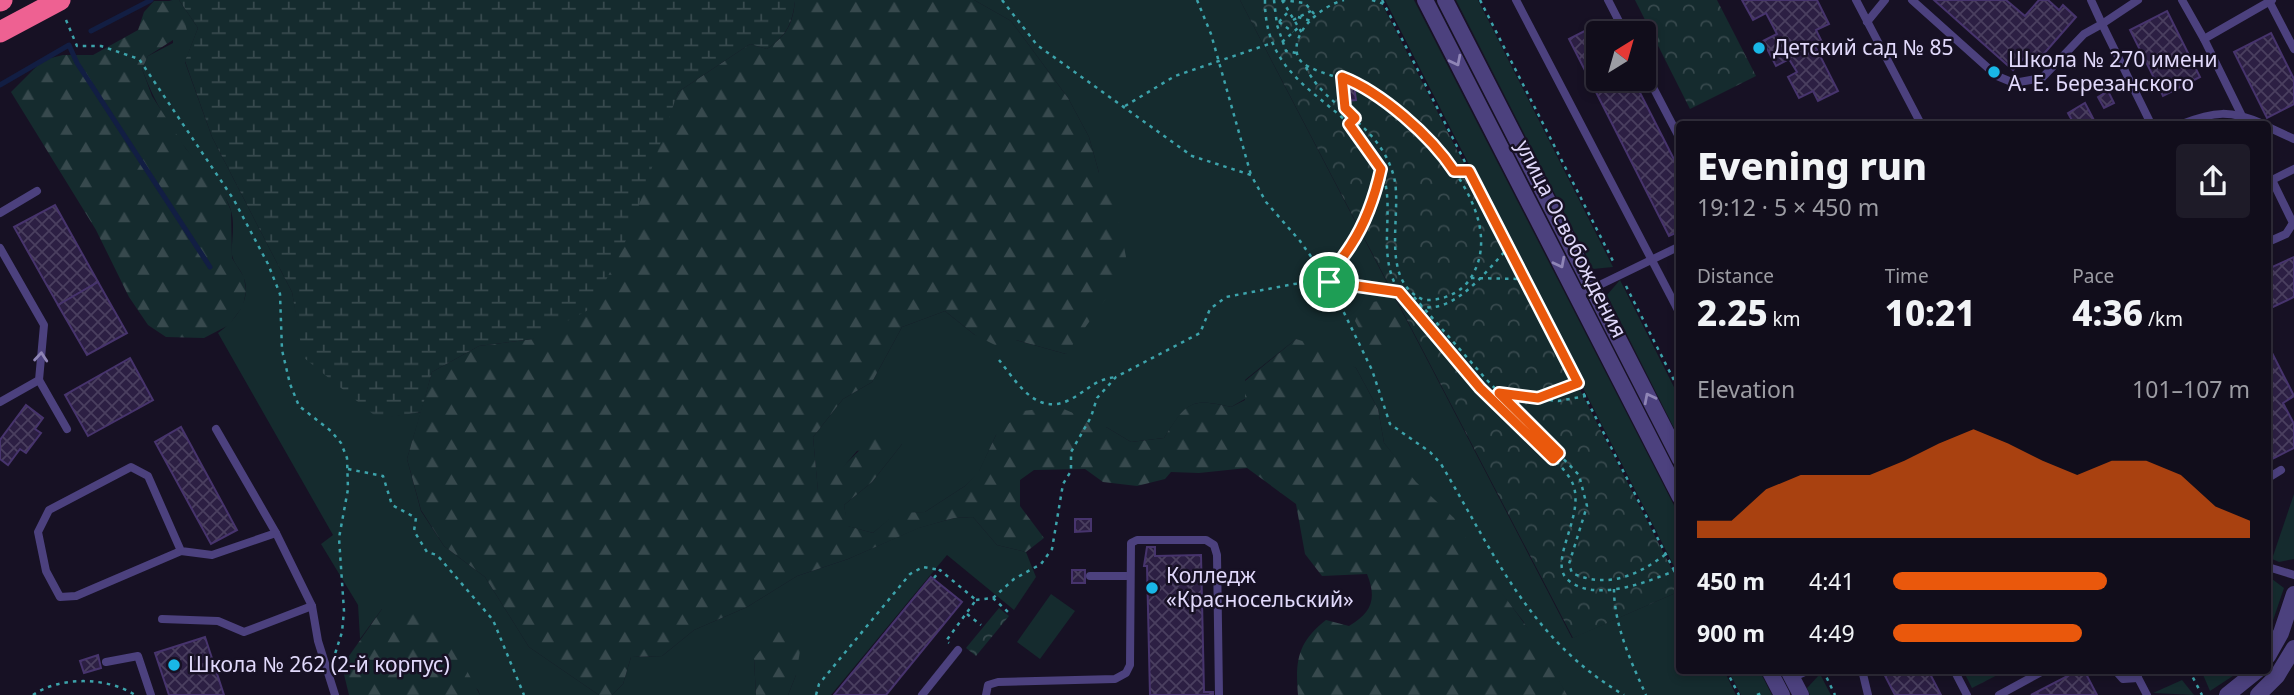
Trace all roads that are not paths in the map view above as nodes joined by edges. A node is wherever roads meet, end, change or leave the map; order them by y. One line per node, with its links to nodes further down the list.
1 (1425, 0): 38 (street, улица Освобождения, one-way to 38)
2 (1445, 0): 37 (street, улица Освобождения)
3 (1516, 0): 36 (lane)
4 (1608, 0): 13 (lane)
5 (1856, 0): 14 (lane)
6 (1885, 0): 14 (lane)
7 (1912, 0): 15 (lane)
8 (2091, 0): 15 (lane)
9 (2138, 0): 15 (lane)
10 (2182, 0): 17 (lane)
11 (2271, 1): 17 (lane); 18 (lane)
12 (63, 10): 16 (highway)
13 (1619, 21)
14 (1867, 22): 21 (lane)
15 (2102, 24): 22 (lane)
16 (0, 32)
17 (2204, 39): 20 (lane)
18 (2294, 49)
19 (1655, 91): 26 (lane)
20 (2241, 114): 23 (lane); 24 (lane)
21 (1919, 121)
22 (2150, 121)
23 (2189, 121)
24 (2256, 121)
25 (2271, 128): 27 (lane)
26 (1676, 131)
27 (2294, 138)
28 (2294, 169): 29 (lane)
29 (2271, 180)
30 (2271, 183): 33 (lane)
31 (37, 191): 32 (lane)
32 (0, 213)
33 (2271, 241)
34 (0, 248): 40 (lane, one-way to 34)
35 (1676, 248): 36 (lane)
36 (1652, 259): 37 (lane); 39 (lane)
37 (1592, 288): 38 (lane); 44 (street, улица Освобождения, one-way to 37)
38 (1577, 296): 47 (street, улица Освобождения)
39 (1676, 306)
40 (39, 380): 41 (lane); 42 (lane)
41 (0, 402)
42 (67, 429)
43 (216, 429): 48 (lane)
44 (1676, 451)
45 (2281, 470): 46 (lane)
46 (2271, 476)
47 (1676, 489)
48 (276, 533): 49 (lane); 55 (lane)
49 (181, 551): 49 (lane)
50 (2271, 568): 51 (lane)
51 (2294, 575)
52 (1090, 576): 53 (lane)
53 (1129, 576): 73 (lane); 74 (lane)
54 (2294, 594): 59 (street)
55 (312, 606): 56 (lane); 72 (lane)
56 (162, 620)
57 (2294, 648): 81 (street)
58 (958, 650): 70 (lane)
59 (2271, 651)
60 (106, 662): 71 (lane)
61 (1771, 674): 69 (street)
62 (1790, 674): 69 (lane); 75 (street)
63 (1863, 674): 76 (lane)
64 (1956, 674): 77 (lane)
65 (2038, 674): 78 (lane)
66 (2119, 674): 67 (lane)
67 (2136, 674): 79 (lane)
68 (2248, 689): 80 (street)
69 (1779, 690)
70 (924, 694)
71 (151, 695)
72 (335, 695)
73 (986, 695)
74 (1219, 695)
75 (1801, 695)
76 (1868, 695)
77 (1967, 695)
78 (1999, 695)
79 (2147, 695)
80 (2227, 695)
81 (2258, 695)

